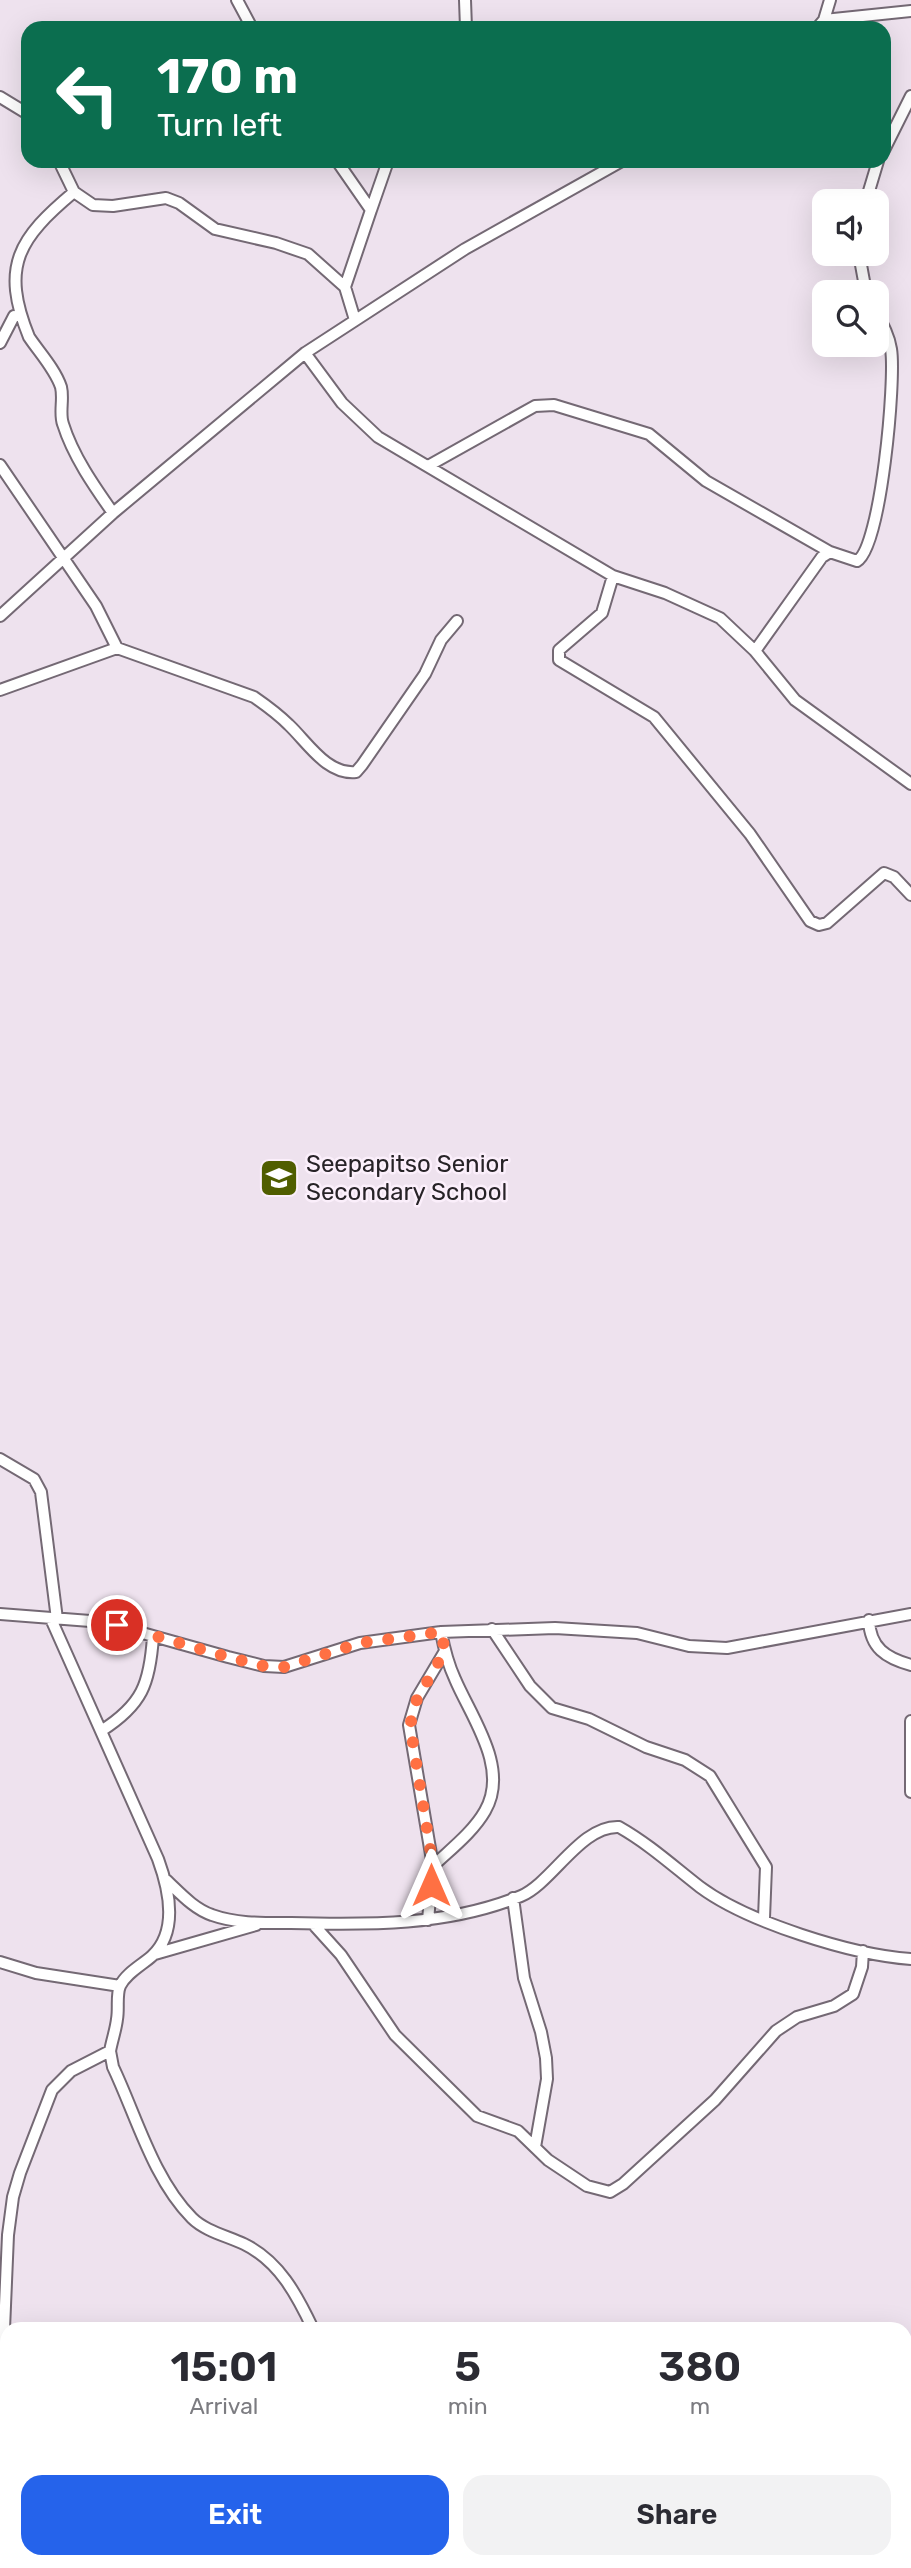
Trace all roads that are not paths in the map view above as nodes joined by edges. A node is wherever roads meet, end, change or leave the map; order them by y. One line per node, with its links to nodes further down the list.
1 (237, 0): 5 (street)
2 (465, 0): 6 (street)
3 (830, 0): 7 (street)
4 (911, 11): 8 (street)
5 (248, 21)
6 (466, 21)
7 (822, 21)
8 (842, 21)
9 (911, 96): 12 (street)
10 (0, 97): 11 (street)
11 (21, 110)
12 (891, 136)
13 (62, 168): 19 (street)
14 (342, 168): 20 (street)
15 (386, 168): 20 (street)
16 (610, 168): 23 (street)
17 (876, 168): 18 (street)
18 (870, 189)
19 (74, 192): 21 (street); 22 (street)
20 (371, 210): 21 (street)
21 (345, 287): 23 (street)
22 (14, 316): 25 (street); 29 (street)
23 (355, 320): 26 (street)
24 (889, 340): 30 (street)
25 (0, 343)
26 (305, 353): 28 (street); 29 (street)
27 (0, 466): 31 (street)
28 (428, 466): 30 (street); 32 (street)
29 (113, 513): 31 (street)
30 (830, 552): 36 (street)
31 (63, 557): 33 (street); 35 (street)
32 (613, 576): 36 (street); 39 (street)
33 (0, 616)
34 (457, 621): 35 (street)
35 (117, 648): 37 (street)
36 (755, 652): 38 (street)
37 (0, 690)
38 (911, 784)
39 (911, 895)
40 (0, 1459): 43 (street)
41 (0, 1614): 43 (street)
42 (911, 1614): 44 (street)
43 (54, 1619): 47 (street); 51 (street)
44 (869, 1620): 45 (street); 49 (street)
45 (492, 1629): 46 (street); 56 (street)
46 (441, 1632): 47 (street); 48 (street)
47 (153, 1636): 51 (street)
48 (445, 1651): 53 (street); 53 (street)
49 (911, 1665)
50 (911, 1721): 52 (street)
51 (101, 1731): 54 (street)
52 (911, 1792)
53 (433, 1866): 57 (street)
54 (166, 1880): 58 (street); 61 (street)
55 (513, 1898): 56 (street); 57 (street); 66 (street)
56 (764, 1919): 60 (street)
57 (428, 1920): 59 (street)
58 (266, 1923): 59 (street); 61 (street)
59 (313, 1924): 66 (street)
60 (863, 1951): 62 (street); 66 (street)
61 (155, 1954): 64 (street)
62 (911, 1959)
63 (0, 1962): 64 (street)
64 (120, 1986): 65 (street)
65 (110, 2051): 67 (street); 68 (street)
66 (535, 2147)
67 (4, 2322)
68 (309, 2322)

